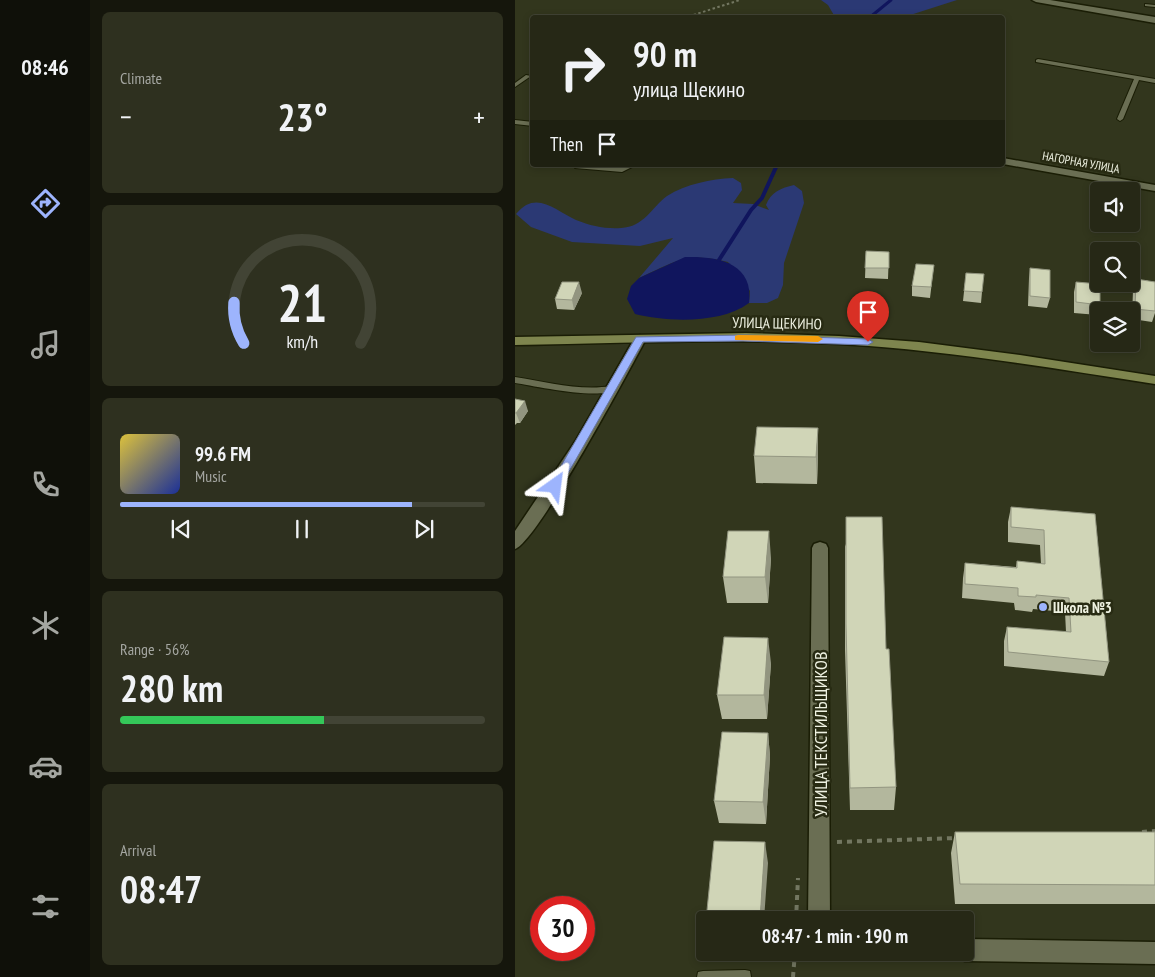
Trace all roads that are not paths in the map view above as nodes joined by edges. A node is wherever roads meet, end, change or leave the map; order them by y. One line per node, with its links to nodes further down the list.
1 (1036, 0): 4 (street)
2 (1147, 5): 3 (lane)
3 (1155, 6)
4 (1155, 20)
5 (1038, 61): 7 (lane)
6 (528, 76): 9 (lane)
7 (1137, 78): 8 (lane); 10 (lane)
8 (1155, 81)
9 (515, 85)
10 (1120, 119)
11 (515, 122): 12 (lane)
12 (530, 124)
13 (1005, 161): 16 (street, НАГОРНАЯ УЛИЦА)
14 (577, 167): 15 (lane)
15 (629, 167)
16 (1155, 188)
17 (640, 339): 18 (main road, УЛИЦА ЩЕКИНО); 20 (main road, УЛИЦА ЩЕКИНО); 21 (street)
18 (515, 341)
19 (515, 380): 21 (lane)
20 (1155, 380)
21 (612, 388): 22 (street)
22 (515, 543)
23 (820, 548): 24 (street, УЛИЦА ТЕКСТИЛЬЩИКОВ)
24 (819, 911)
25 (974, 950): 26 (street)
26 (1155, 953)
27 (745, 976): 28 (lane)
28 (703, 977)

